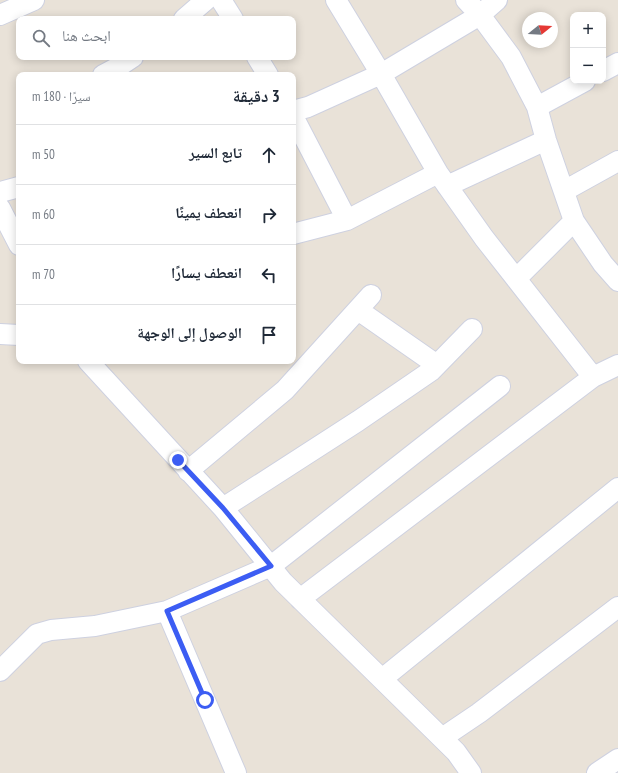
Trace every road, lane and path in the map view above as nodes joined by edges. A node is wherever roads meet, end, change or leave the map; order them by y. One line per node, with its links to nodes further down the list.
1 (34, 0): 7 (street)
2 (206, 0): 9 (street)
3 (221, 0): 10 (street)
4 (336, 0): 17 (street)
5 (466, 0): 8 (street)
6 (497, 0): 8 (street)
7 (0, 15)
8 (480, 15): 17 (street); 19 (street)
9 (187, 16)
10 (231, 16)
11 (129, 60): 15 (street)
12 (259, 60): 16 (street)
13 (618, 63): 14 (street)
14 (606, 69)
15 (109, 72)
16 (266, 72)
17 (381, 74): 20 (street); 24 (street)
18 (579, 84): 19 (street)
19 (537, 107): 22 (street)
20 (296, 110)
21 (296, 122): 29 (street)
22 (546, 140): 24 (street); 26 (street)
23 (618, 161): 26 (street)
24 (442, 180): 29 (street); 34 (street)
25 (16, 188): 27 (street)
26 (564, 191): 30 (street)
27 (0, 192)
28 (0, 208): 32 (street)
29 (347, 220): 31 (street)
30 (574, 221): 33 (street); 34 (street)
31 (296, 233)
32 (16, 239)
33 (610, 260): 35 (street)
34 (516, 279): 44 (street)
35 (618, 281)
36 (371, 295): 37 (street)
37 (358, 310): 42 (street); 46 (street)
38 (472, 329): 42 (street)
39 (0, 334): 40 (street)
40 (16, 335)
41 (91, 364): 46 (street)
42 (437, 365): 48 (street)
43 (618, 365): 44 (street)
44 (593, 377): 50 (street)
45 (500, 386): 49 (street)
46 (188, 471): 48 (street)
47 (615, 497): 54 (street)
48 (223, 508): 49 (street)
49 (271, 566): 50 (street); 52 (street)
50 (300, 599): 54 (street)
51 (618, 607): 55 (street)
52 (167, 611): 53 (street); 57 (street)
53 (0, 670)
54 (382, 679): 55 (street)
55 (442, 738): 58 (street)
56 (618, 760): 59 (street)
57 (236, 773)
58 (471, 773)
59 (597, 773)

